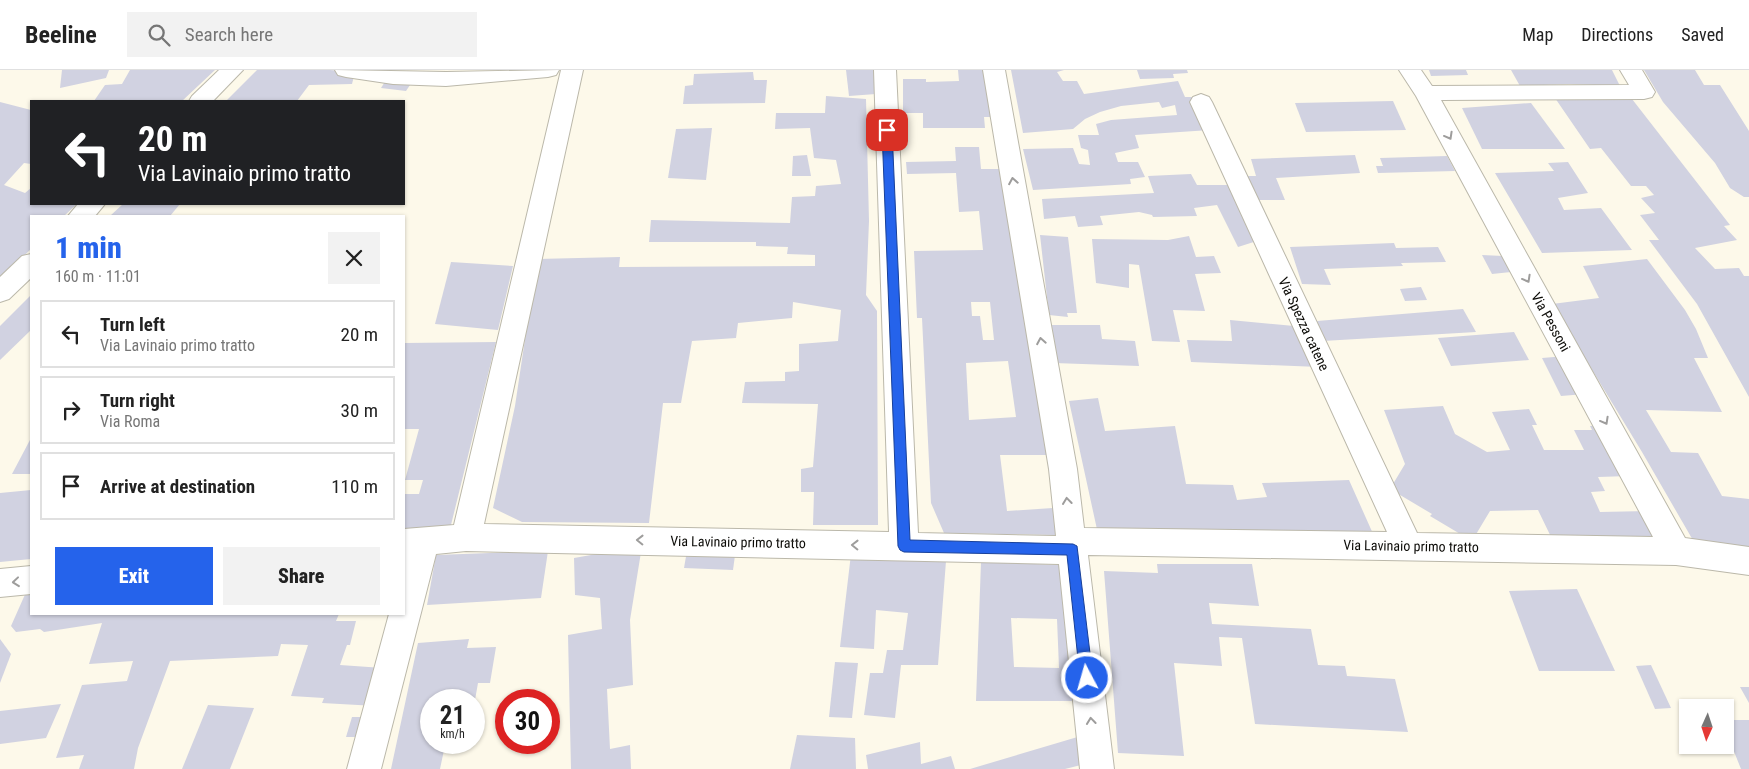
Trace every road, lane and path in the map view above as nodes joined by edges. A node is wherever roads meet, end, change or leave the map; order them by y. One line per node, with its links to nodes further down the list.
1 (232, 70): 10 (street)
2 (346, 70): 3 (street)
3 (548, 70)
4 (572, 70): 16 (street)
5 (884, 70): 18 (street)
6 (994, 70): 19 (street, one-way to 6)
7 (1410, 70): 9 (street, Via Pessoni)
8 (1632, 70): 9 (street)
9 (1426, 93): 21 (street, Via Pessoni, one-way to 21)
10 (201, 100)
11 (1201, 102): 20 (street, Via Spezza catene)
12 (92, 205): 13 (street)
13 (81, 215)
14 (30, 263): 15 (street)
15 (0, 292)
16 (466, 537): 17 (street, Via Lavinaio primo tratto); 18 (street, Via Lavinaio primo tratto, one-way to 16)
17 (414, 542): 24 (street)
18 (904, 546): 19 (street, Via Lavinaio primo tratto)
19 (1073, 546): 20 (street, Via Lavinaio primo tratto); 28 (street, one-way to 19)
20 (1408, 546): 21 (street, Via Lavinaio primo tratto)
21 (1676, 551): 22 (street, Via Lavinaio primo tratto)
22 (1749, 561)
23 (30, 580): 25 (street, one-way to 25)
24 (405, 583)
25 (0, 584)
26 (398, 615): 27 (street)
27 (364, 769)
28 (1097, 769)

